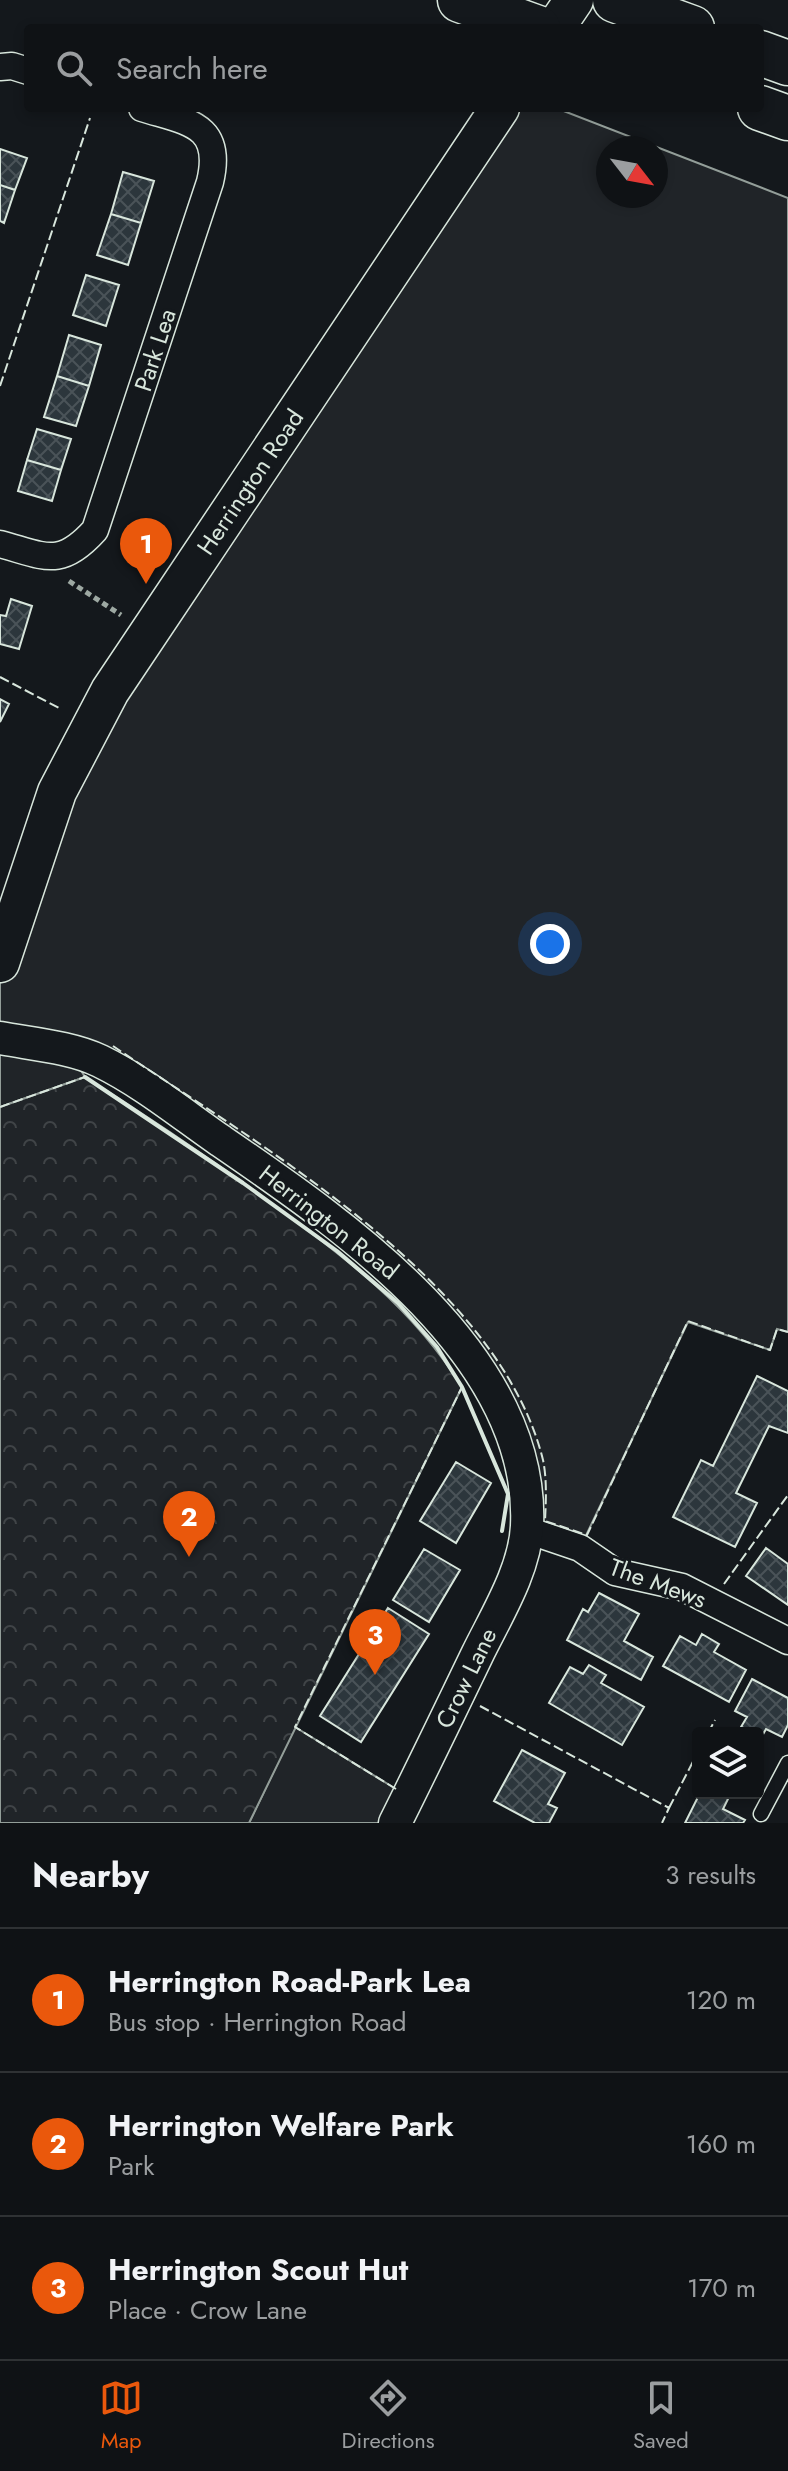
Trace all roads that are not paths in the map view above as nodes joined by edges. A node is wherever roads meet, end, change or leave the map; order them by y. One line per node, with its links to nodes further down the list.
1 (460, 0): 4 (highway)
2 (574, 0): 5 (main road)
3 (615, 0): 6 (highway)
4 (527, 24)
5 (558, 24)
6 (681, 24)
7 (764, 54): 8 (highway)
8 (788, 63)
9 (0, 67): 10 (street)
10 (24, 70)
11 (764, 109): 14 (highway)
12 (154, 112): 15 (street, Park Lea)
13 (497, 112): 16 (main road, Herrington Road)
14 (788, 118)
15 (0, 544)
16 (1, 952)
17 (0, 1038): 18 (street, Herrington Road)
18 (527, 1530): 19 (street, The Mews); 22 (street, Crow Lane)
19 (788, 1641)
20 (788, 1763): 21 (lane)
21 (761, 1814)
22 (395, 1823)

